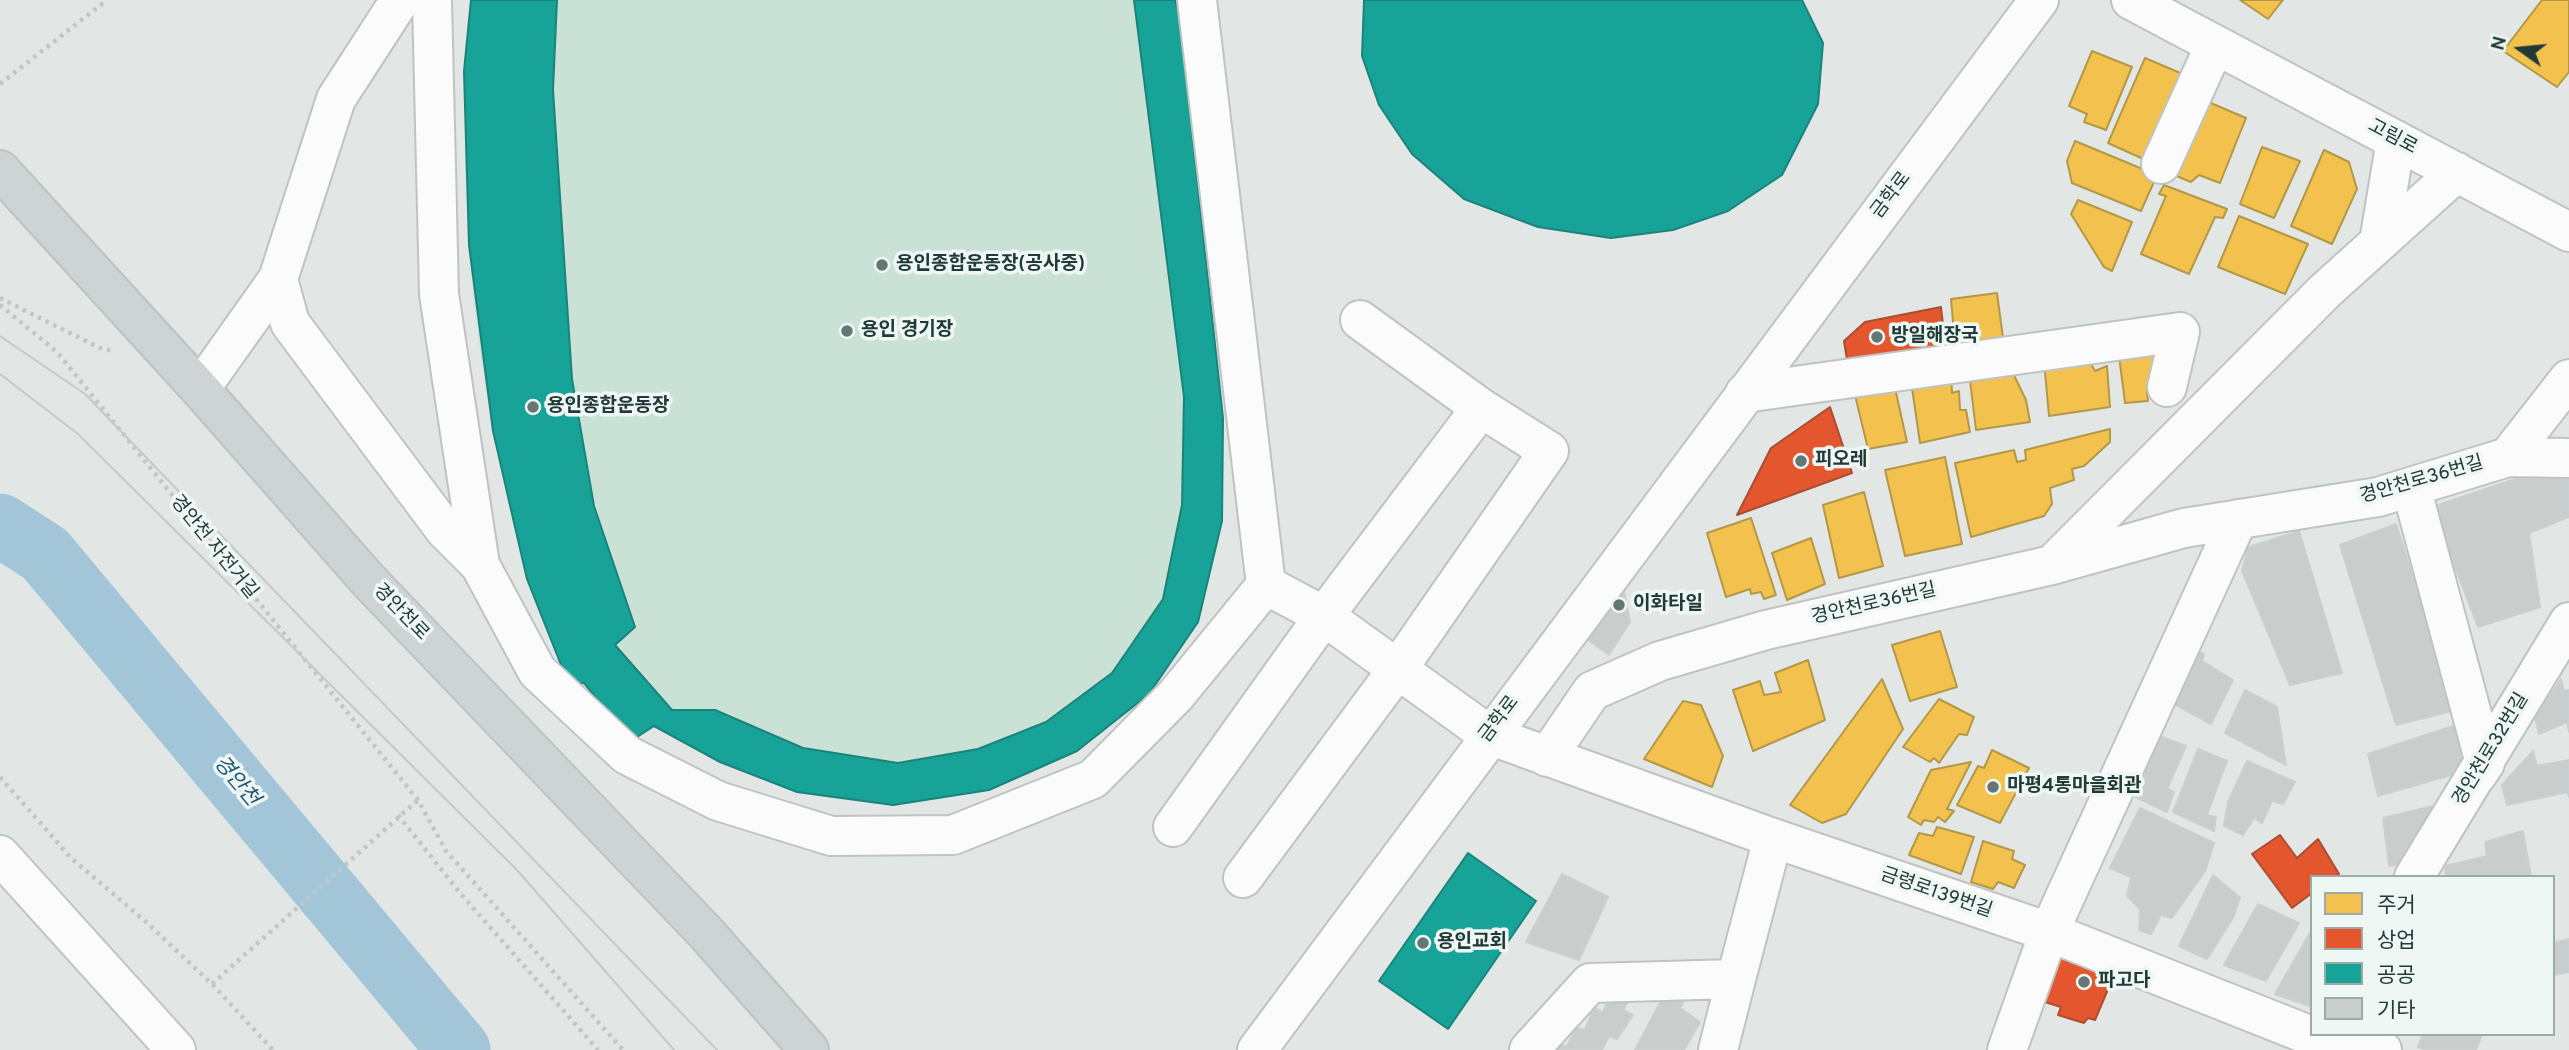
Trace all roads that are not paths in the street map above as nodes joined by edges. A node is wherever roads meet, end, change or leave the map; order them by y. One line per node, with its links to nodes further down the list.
1 (400, 0): 13 (street)
2 (432, 0): 24 (street)
3 (1197, 0): 26 (street)
4 (2039, 0): 18 (street, 금학로)
5 (2131, 0): 6 (street, 고림로)
6 (2215, 45): 7 (street, 고림로); 8 (street)
7 (2396, 141): 10 (street, 고림로); 12 (street)
8 (2161, 164)
9 (0, 170): 15 (main road, 경안천로)
10 (2457, 172): 11 (street, 고림로); 12 (street)
11 (2569, 232)
12 (2379, 242): 25 (street)
13 (278, 279): 15 (street); 24 (street)
14 (1360, 320): 19 (street)
15 (189, 377): 42 (main road, 경안천로)
16 (2569, 379): 20 (street, 경안천로36번길)
17 (2167, 387): 18 (street)
18 (1745, 393): 30 (street, 금학로)
19 (1481, 408): 27 (street); 29 (street)
20 (2508, 457): 21 (street); 22 (street, 경안천로36번길)
21 (2569, 458)
22 (2411, 486): 23 (street, 경안천로36번길); 32 (street)
23 (2238, 519): 25 (street, 경안천로36번길); 38 (street)
24 (480, 565): 26 (street)
25 (2052, 565): 31 (street, 경안천로36번길)
26 (1266, 585): 27 (street, 금령로139번길)
27 (1324, 616): 29 (street, 금령로139번길); 33 (street)
28 (2569, 622): 32 (street, 경안천로32번길)
29 (1397, 670): 30 (street, 금령로139번길); 37 (street)
30 (1489, 736): 31 (street, 금령로139번길); 43 (street, 금학로)
31 (1547, 757): 34 (street, 금령로139번길)
32 (2477, 775): 36 (street, 경안천로32번길)
33 (1173, 827)
34 (1773, 838): 38 (street, 금령로139번길); 39 (street)
35 (0, 855): 41 (street)
36 (2415, 875)
37 (1243, 878)
38 (2049, 932): 40 (street, 금령로139번길); 46 (street)
39 (1736, 979): 44 (street); 45 (street)
40 (2313, 1040): 47 (street, 금령로139번길)
41 (176, 1050)
42 (809, 1050)
43 (1257, 1050)
44 (1529, 1050)
45 (1718, 1050)
46 (2007, 1050)
47 (2382, 1050)

